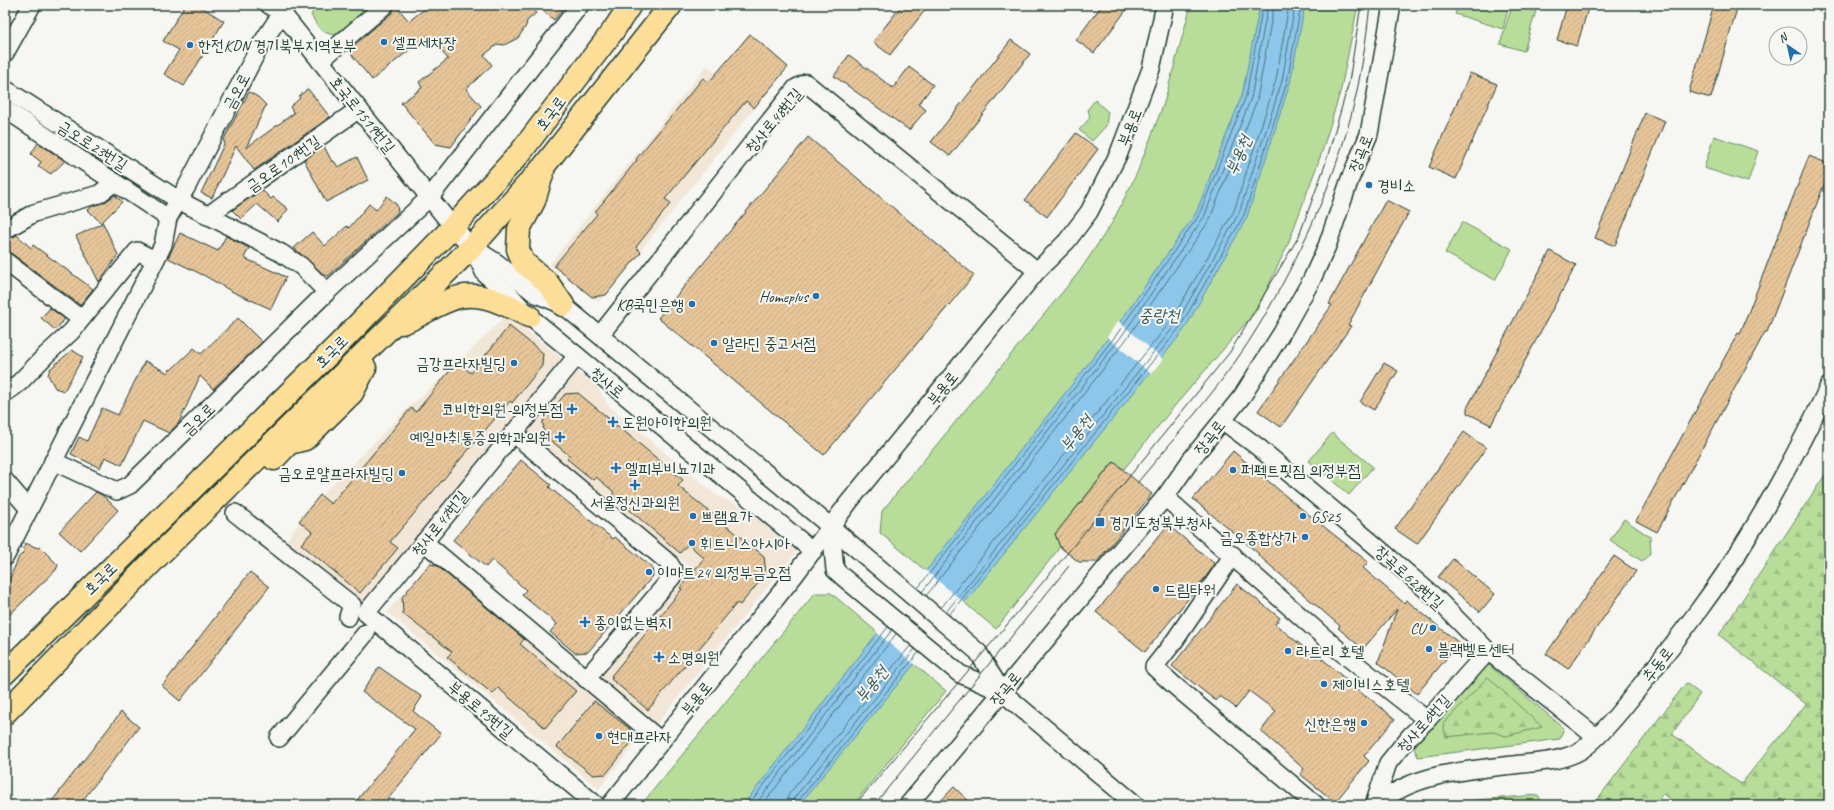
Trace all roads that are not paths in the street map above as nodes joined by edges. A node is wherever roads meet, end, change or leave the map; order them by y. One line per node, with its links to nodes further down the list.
1 (32, 5): 9 (street)
2 (385, 5): 10 (street)
3 (580, 5): 16 (street, 금오로)
4 (630, 5): 20 (main road, 호국로)
5 (670, 5): 14 (main road, 호국로)
6 (1165, 5): 25 (street, 부용로)
7 (1392, 5): 36 (street, 장곡로)
8 (280, 8): 10 (street, 호국로1519번길); 17 (street, 금오로)
9 (5, 53)
10 (320, 61): 13 (street, 호국로1519번길)
11 (5, 89): 17 (street, 금오로23번길)
12 (5, 109): 15 (street)
13 (359, 109): 16 (street, 호국로1519번길); 18 (street, 금오로109번길)
14 (544, 166): 22 (main road, 호국로); 27 (main road, 호국로)
15 (115, 182): 19 (street); 21 (street)
16 (430, 197): 20 (street, 호국로1519번길); 26 (street, 금오로)
17 (180, 201): 18 (street); 19 (street, 금오로)
18 (207, 216): 26 (street)
19 (168, 218): 23 (street, 금오로)
20 (453, 227): 22 (street, 청사로); 51 (main road, 호국로)
21 (5, 230)
22 (472, 247): 27 (street, 청사로); 28 (street, 청사로); 31 (main road, 호국로)
23 (155, 260): 30 (street); 38 (street, 금오로)
24 (5, 261): 30 (street)
25 (1037, 271): 32 (street, 청사로48번길); 44 (street, 부용로)
26 (327, 292): 38 (street, 금오로)
27 (563, 305): 32 (street, 청사로)
28 (529, 316): 29 (main road); 33 (street, 청사로)
29 (417, 317): 31 (main road); 40 (main road)
30 (81, 319): 35 (street)
31 (388, 329): 40 (main road, 호국로)
32 (600, 335): 44 (street, 청사로)
33 (577, 356): 37 (street, 청사로47번길); 46 (street, 청사로)
34 (1829, 386): 60 (street, 추동로)
35 (5, 393)
36 (1222, 420): 41 (street, 장곡로); 54 (street, 장곡로628번길)
37 (513, 433): 45 (street, 청사로47번길); 56 (street)
38 (53, 461): 42 (street, 금오로)
39 (5, 481): 42 (street)
40 (236, 481): 58 (main road, 호국로)
41 (1166, 497): 47 (street); 57 (street, 장곡로)
42 (29, 509): 48 (street, 금오로)
43 (235, 513): 50 (street)
44 (831, 527): 46 (street, 부용로); 57 (street, 청사로); 57 (street)
45 (424, 542): 49 (street, 청사로47번길); 56 (street)
46 (813, 551): 62 (street, 부용로)
47 (1233, 555): 59 (street); 67 (street)
48 (5, 557)
49 (366, 613): 63 (street, 부용로95번길)
50 (348, 617)
51 (58, 620): 53 (main road); 55 (main road, 호국로)
52 (366, 633): 61 (street)
53 (5, 650)
54 (1488, 651): 59 (street, 청사로6번길); 60 (street, 장곡로628번길)
55 (5, 673)
56 (586, 679): 62 (street)
57 (1002, 692): 65 (street, 장곡로); 66 (street)
58 (5, 714)
59 (1427, 720): 68 (street, 청사로6번길)
60 (1596, 737): 69 (street, 추동로)
61 (279, 738)
62 (661, 741): 64 (street, 부용로)
63 (596, 805)
64 (610, 805)
65 (908, 805)
66 (1136, 805)
67 (1316, 805)
68 (1374, 805)
69 (1378, 805)

